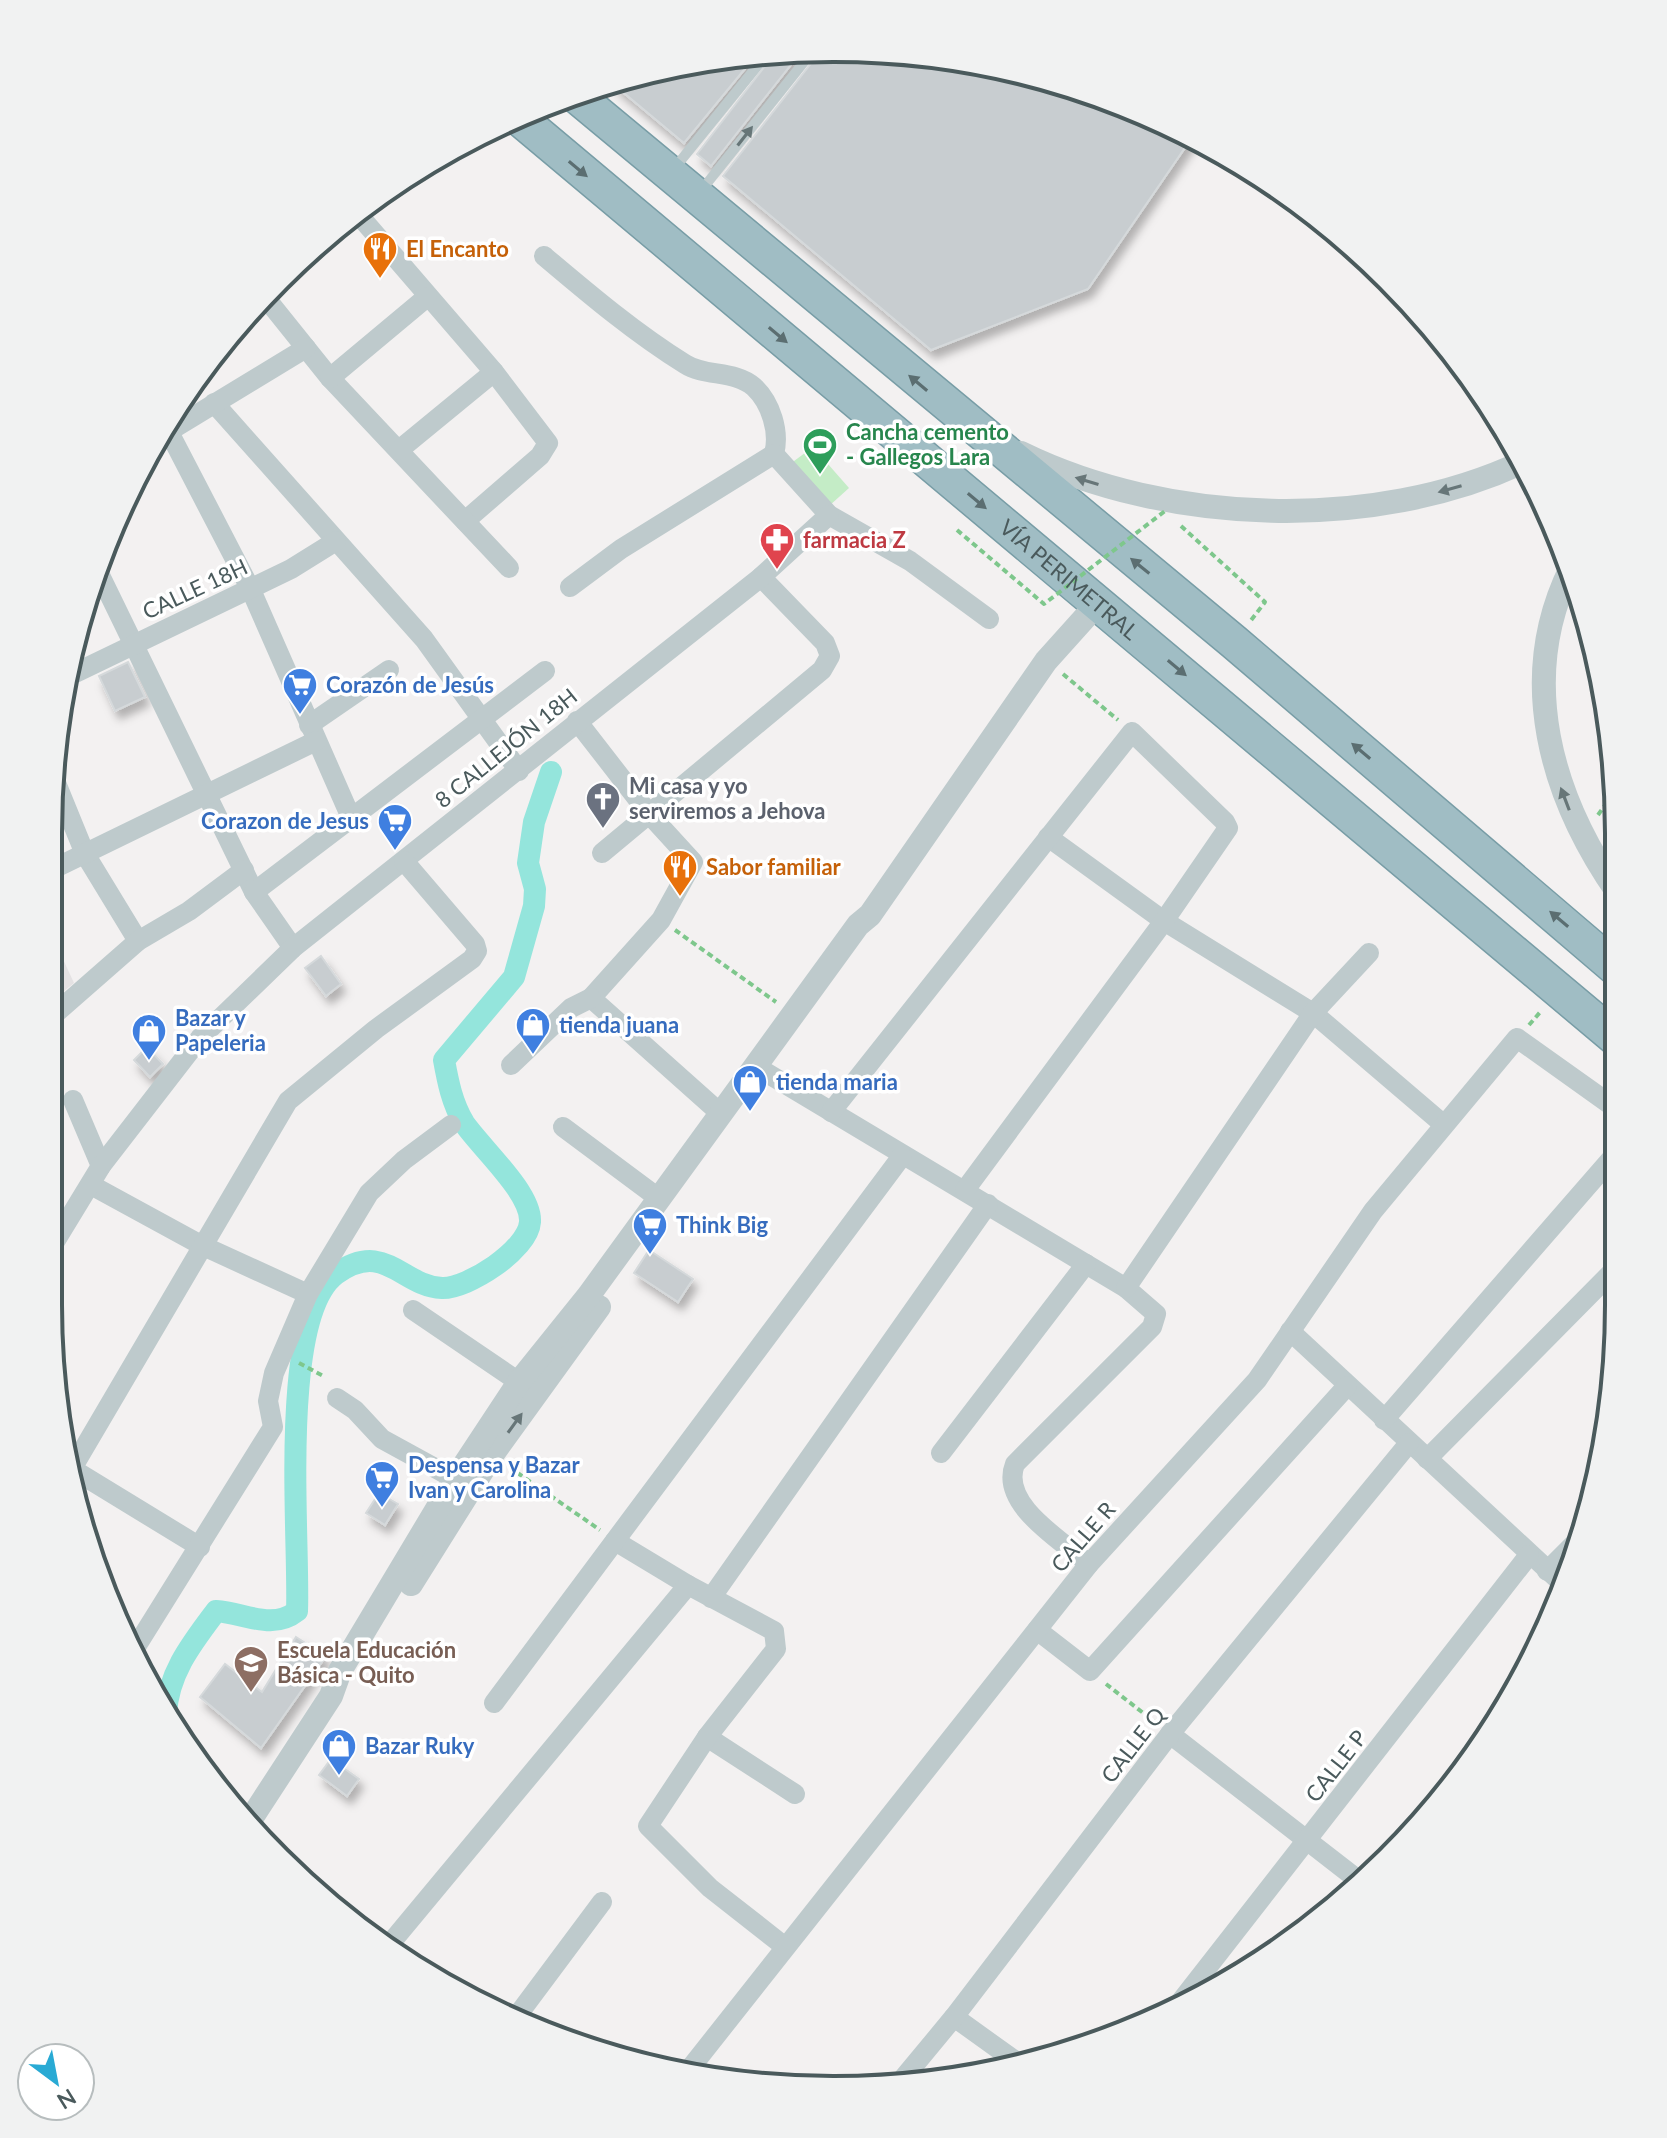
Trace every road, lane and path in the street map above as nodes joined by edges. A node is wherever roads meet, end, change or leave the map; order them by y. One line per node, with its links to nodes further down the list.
1 (803, 63): 8 (lane, one-way to 1)
2 (757, 67): 7 (lane)
3 (585, 103): 7 (highway)
4 (528, 126): 6 (highway, VÍA PERIMETRAL)
5 (521, 129): 6 (highway)
6 (548, 144): 33 (highway, VÍA PERIMETRAL, one-way to 33)
7 (669, 174): 8 (highway)
8 (697, 197): 17 (highway, one-way to 8)
9 (364, 221): 11 (street)
10 (544, 256): 21 (street)
11 (427, 297): 14 (street); 15 (street)
12 (272, 305): 13 (street)
13 (306, 348): 15 (street); 16 (street)
14 (494, 372): 20 (street); 24 (street)
15 (330, 378): 20 (street)
16 (214, 403): 18 (street); 26 (street)
17 (953, 412): 22 (street, one-way to 17); 66 (highway, one-way to 17)
18 (180, 424)
19 (167, 446): 32 (street)
20 (399, 450): 24 (street)
21 (774, 454): 23 (street); 30 (street)
22 (1512, 466)
23 (829, 515): 28 (street, 8 CALLEJÓN 18H); 35 (street)
24 (465, 521): 27 (street)
25 (957, 530): 34 (path, bridge)
26 (336, 541): 32 (street, CALLE 18H); 41 (street)
27 (509, 568)
28 (761, 577): 42 (street, 8 CALLEJÓN 18H); 49 (street)
29 (104, 584): 36 (street)
30 (570, 587)
31 (1564, 587): 58 (street, one-way to 31)
32 (251, 590): 36 (street, CALLE 18H); 44 (street)
33 (1099, 602): 37 (street); 67 (highway, VÍA PERIMETRAL, one-way to 67)
34 (1265, 602)
35 (989, 619)
36 (133, 644): 39 (street, CALLE 18H); 46 (street)
37 (1046, 661): 43 (path); 60 (street)
38 (389, 670): 44 (street)
39 (80, 671)
40 (545, 671): 41 (street)
41 (482, 720): 45 (street); 50 (street)
42 (577, 721): 45 (street, 8 CALLEJÓN 18H); 49 (street)
43 (1132, 732): 52 (street); 62 (street)
44 (313, 733): 46 (street); 50 (street)
45 (519, 771): 55 (street, 8 CALLEJÓN 18H)
46 (206, 794): 54 (street); 57 (street)
47 (63, 801): 54 (street)
48 (1604, 807): 51 (path)
49 (650, 815): 53 (street); 61 (street)
50 (352, 820): 59 (street)
51 (1594, 821)
52 (1048, 837): 62 (street); 78 (street)
53 (602, 853)
54 (85, 854): 56 (street); 63 (street)
55 (404, 861): 64 (street, 8 CALLEJÓN 18H); 91 (street)
56 (62, 865)
57 (244, 870): 59 (street); 63 (street)
58 (1605, 875)
59 (254, 892): 64 (street)
60 (870, 915): 71 (street); 75 (street)
61 (661, 920): 68 (street); 71 (path)
62 (1164, 921): 70 (street); 87 (street)
63 (138, 941): 69 (street)
64 (293, 948): 84 (street, 8 CALLEJÓN 18H)
65 (1369, 953): 70 (street)
66 (1605, 959)
67 (1559, 991): 72 (highway, VÍA PERIMETRAL); 73 (path)
68 (591, 998): 74 (street); 79 (street)
69 (62, 1008)
70 (1313, 1013): 80 (street); 94 (street)
71 (794, 1015): 79 (street)
72 (1605, 1029)
73 (1517, 1038): 77 (street); 80 (street, CALLE R)
74 (511, 1065)
75 (767, 1073): 78 (street); 96 (street)
76 (73, 1100): 84 (street)
77 (1605, 1101)
78 (831, 1112): 83 (street)
79 (720, 1113): 88 (street)
80 (1443, 1124): 98 (street, CALLE R)
81 (451, 1125): 95 (street)
82 (563, 1127): 88 (street)
83 (902, 1156): 87 (street); 110 (street)
84 (101, 1166): 86 (street, 8 CALLEJÓN 18H)
85 (1605, 1166): 102 (street)
86 (91, 1185): 90 (street, 8 CALLEJÓN 18H); 91 (street)
87 (965, 1190): 89 (street)
88 (657, 1197): 96 (street)
89 (988, 1204): 92 (street); 118 (street)
90 (62, 1231)
91 (201, 1245): 95 (street); 106 (street)
92 (1086, 1264): 94 (street); 104 (street)
93 (1605, 1279): 107 (street)
94 (1126, 1288): 114 (street)
95 (308, 1294): 111 (street)
96 (595, 1299): 99 (street); 105 (street, one-way to 96)
97 (413, 1310): 99 (street)
98 (1290, 1331): 100 (street); 114 (street, CALLE R)
99 (519, 1382): 109 (street)
100 (1347, 1386): 102 (street); 121 (street)
101 (337, 1398): 109 (street)
102 (1384, 1420): 103 (street)
103 (1409, 1443): 107 (street); 124 (street, CALLE Q)
104 (941, 1453)
105 (492, 1455): 110 (path); 122 (street)
106 (78, 1458)
107 (1427, 1459): 112 (street)
108 (82, 1475): 111 (street)
109 (455, 1479): 122 (street)
110 (615, 1541): 117 (street); 123 (street)
111 (200, 1547): 120 (street)
112 (1529, 1555): 115 (street); 128 (street, CALLE P)
113 (1563, 1555): 115 (street)
114 (1089, 1564): 119 (street, CALLE R)
115 (1547, 1571): 116 (street)
116 (1555, 1577)
117 (688, 1585): 118 (street); 131 (street)
118 (711, 1598): 125 (street)
119 (1037, 1630): 121 (street); 132 (street, CALLE R)
120 (140, 1641)
121 (1090, 1671): 124 (path)
122 (331, 1696): 127 (street)
123 (494, 1703)
124 (1170, 1734): 128 (street); 135 (street, CALLE Q)
125 (707, 1737): 126 (street); 132 (street)
126 (795, 1794)
127 (254, 1814)
128 (1308, 1842): 129 (street); 133 (street, CALLE P)
129 (1352, 1875)
130 (602, 1902): 134 (street)
131 (394, 1939)
132 (784, 1946): 137 (street, CALLE R)
133 (1192, 1987)
134 (522, 2010)
135 (954, 2017): 136 (street); 138 (street, CALLE Q)
136 (1008, 2056)
137 (694, 2063)
138 (909, 2072)

